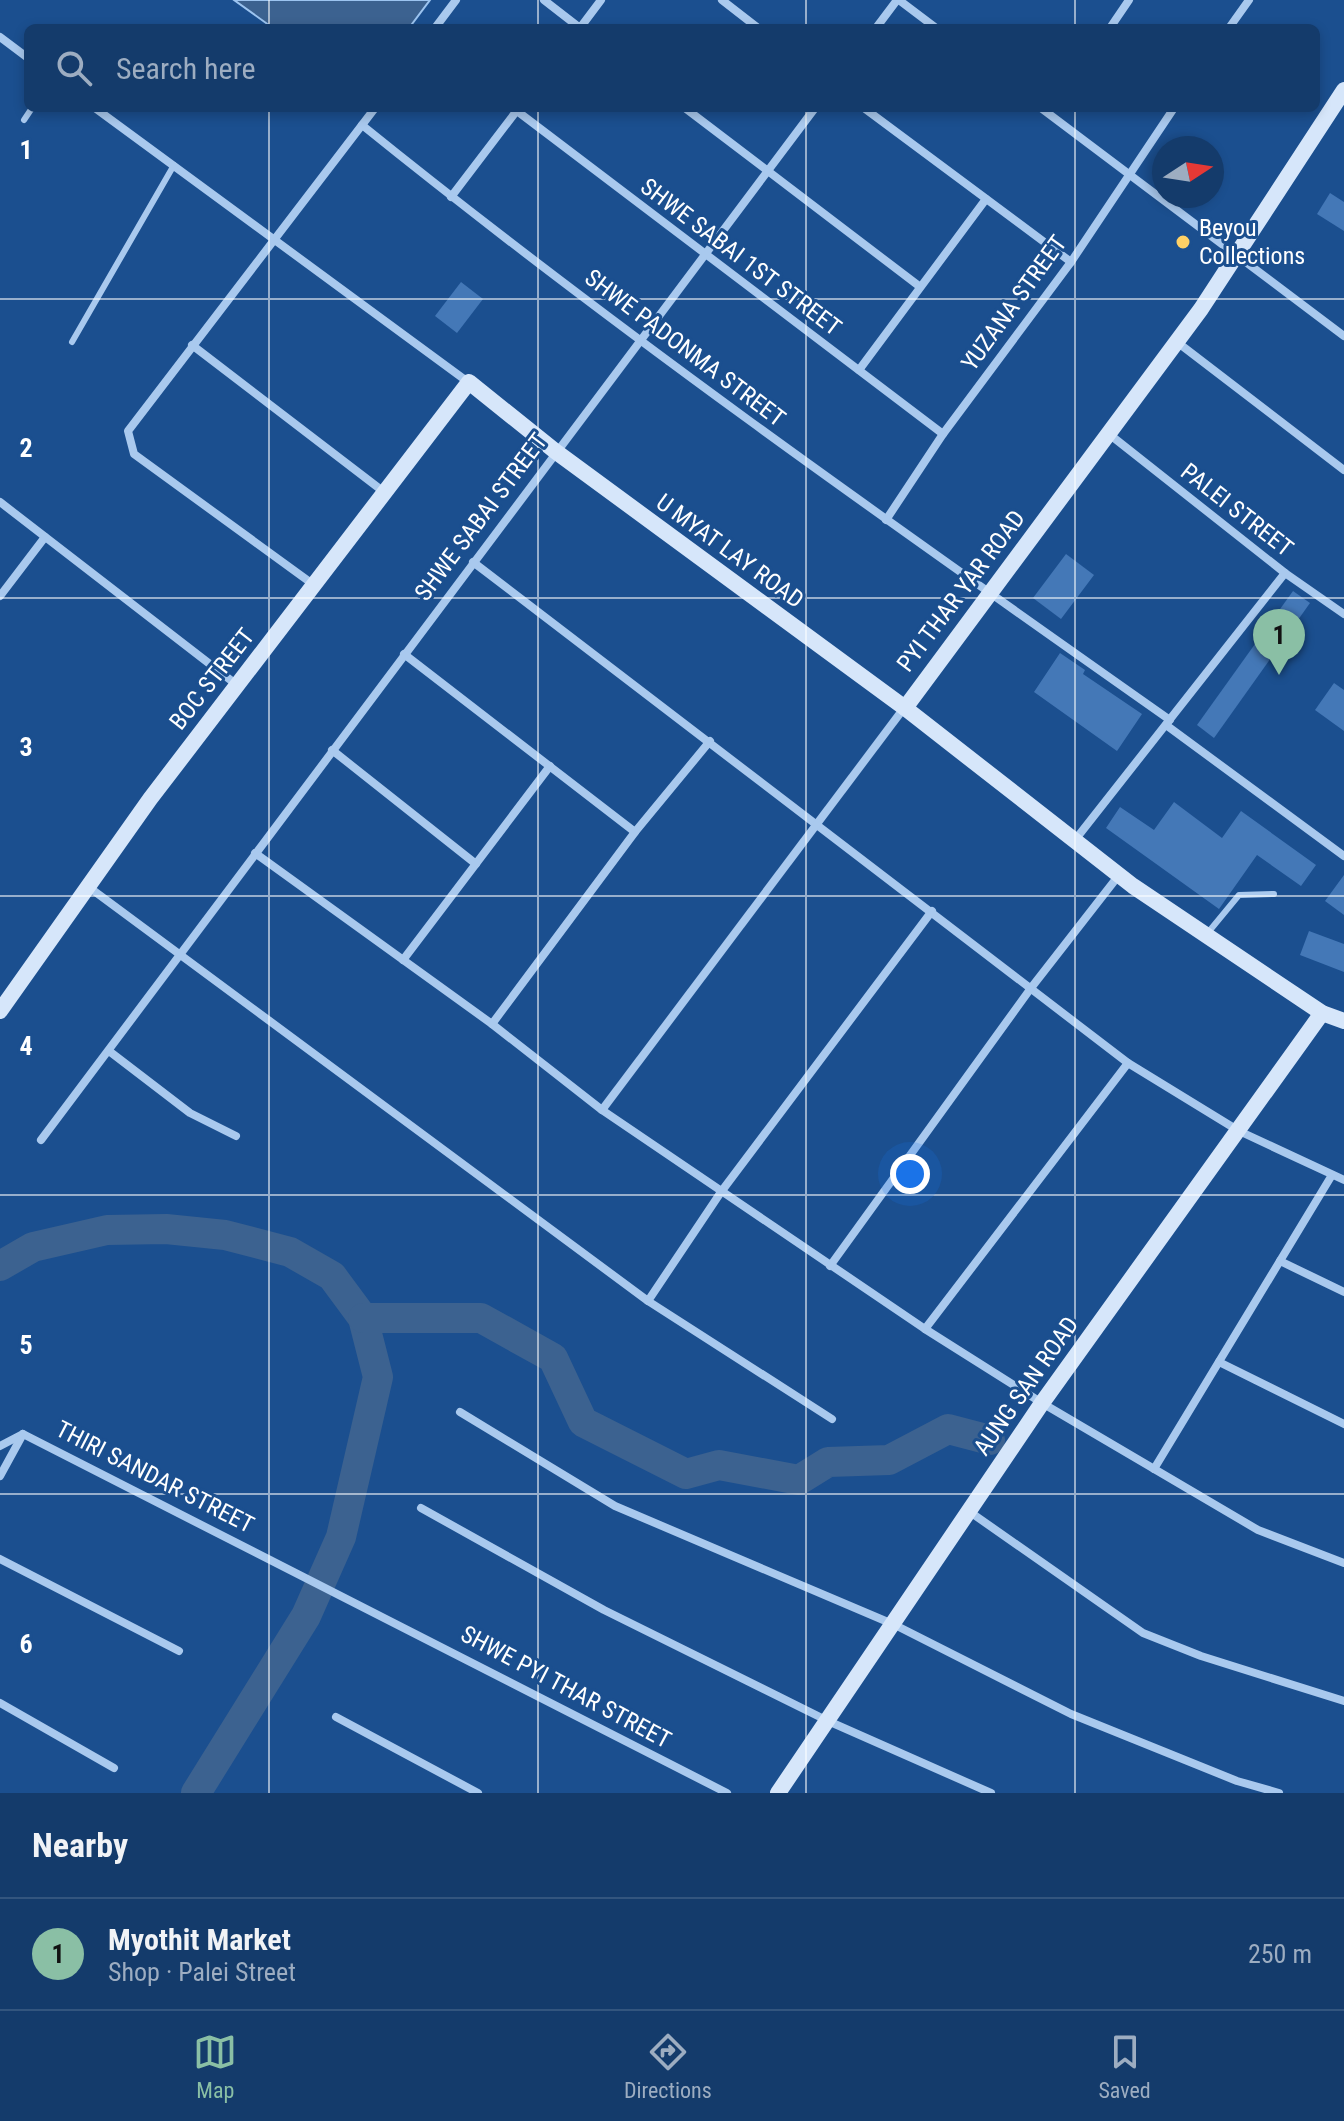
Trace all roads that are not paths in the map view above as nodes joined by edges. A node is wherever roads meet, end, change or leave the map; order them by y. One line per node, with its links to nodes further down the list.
1 (455, 0): 8 (street)
2 (544, 0): 9 (street)
3 (601, 0): 10 (street)
4 (722, 0): 11 (street)
5 (898, 0): 12 (street); 13 (street)
6 (1129, 0): 14 (street)
7 (1249, 0): 15 (street)
8 (438, 24)
9 (575, 24)
10 (583, 24)
11 (753, 24)
12 (879, 24)
13 (931, 24)
14 (1113, 24)
15 (1232, 24)
16 (0, 37): 17 (street)
17 (24, 55)
18 (1344, 90): 38 (main road, PYI THAR YAR ROAD)
19 (29, 112): 29 (lane)
20 (101, 112): 31 (street, U MYAT LAY ROAD)
21 (372, 112): 30 (street)
22 (516, 112): 34 (street)
23 (522, 112): 37 (street, SHWE SABAI 1ST STREET)
24 (690, 112): 32 (street)
25 (812, 112): 32 (street, SHWE SABAI STREET)
26 (869, 112): 35 (street)
27 (1053, 112): 33 (street)
28 (1171, 112): 33 (street, YUZANA STREET)
29 (24, 120)
30 (362, 125): 34 (street, SHWE PADONMA STREET); 36 (street)
31 (174, 165): 36 (street, U MYAT LAY ROAD); 44 (lane)
32 (767, 171): 37 (street, SHWE SABAI STREET); 40 (street)
33 (1129, 172): 38 (street); 39 (street, YUZANA STREET)
34 (451, 197): 43 (street, SHWE PADONMA STREET)
35 (986, 199): 39 (street); 40 (street)
36 (273, 239): 46 (street); 48 (street, U MYAT LAY ROAD)
37 (703, 254): 43 (street, SHWE SABAI STREET); 47 (street, SHWE SABAI 1ST STREET)
38 (1239, 255): 42 (street); 45 (main road, PYI THAR YAR ROAD)
39 (1071, 262): 49 (street, YUZANA STREET)
40 (919, 286): 47 (street)
41 (1344, 323): 42 (street)
42 (1341, 334)
43 (641, 339): 51 (street, SHWE SABAI STREET); 55 (street, SHWE PADONMA STREET)
44 (72, 342)
45 (1177, 342): 50 (main road, PYI THAR YAR ROAD); 52 (street)
46 (192, 345): 53 (street); 59 (street)
47 (859, 370): 49 (street, SHWE SABAI 1ST STREET)
48 (469, 382): 51 (main road, U MYAT LAY ROAD); 53 (main road, BOC STREET)
49 (943, 434): 55 (street, YUZANA STREET)
50 (1109, 434): 58 (street, PALEI STREET); 60 (main road, PYI THAR YAR ROAD)
51 (555, 451): 57 (street, SHWE SABAI STREET); 65 (main road, U MYAT LAY ROAD)
52 (1344, 470)
53 (385, 492): 59 (main road, BOC STREET)
54 (0, 502): 56 (street)
55 (886, 520): 60 (street, SHWE PADONMA STREET)
56 (45, 537): 61 (street); 64 (street)
57 (473, 562): 63 (street, SHWE SABAI STREET); 67 (street)
58 (1285, 573): 62 (street, PALEI STREET); 66 (street)
59 (314, 585): 64 (main road, BOC STREET)
60 (990, 593): 65 (main road, PYI THAR YAR ROAD); 66 (street, SHWE PADONMA STREET)
61 (0, 596)
62 (1344, 614)
63 (404, 654): 68 (street, SHWE SABAI STREET); 69 (street)
64 (237, 686): 77 (main road, BOC STREET)
65 (905, 708): 70 (street, PYI THAR YAR ROAD); 72 (main road, U MYAT LAY ROAD)
66 (1168, 723): 72 (street); 74 (street, SHWE PADONMA STREET)
67 (710, 741): 70 (street); 71 (street)
68 (332, 750): 73 (street, SHWE SABAI STREET); 75 (street)
69 (550, 766): 71 (street); 75 (street)
70 (816, 821): 79 (street); 90 (street, PYI THAR YAR ROAD)
71 (635, 832): 87 (street)
72 (1075, 841): 76 (main road, U MYAT LAY ROAD)
73 (255, 853): 81 (street, SHWE SABAI STREET); 82 (street)
74 (1344, 856)
75 (476, 864): 82 (street)
76 (1119, 875): 80 (main road, U MYAT LAY ROAD); 83 (street)
77 (90, 888): 81 (street); 84 (main road, BOC STREET)
78 (1274, 894): 80 (lane)
79 (932, 911): 83 (street); 96 (street)
80 (1206, 935): 85 (main road, U MYAT LAY ROAD)
81 (181, 952): 88 (street, SHWE SABAI STREET); 100 (street)
82 (403, 960): 87 (street)
83 (1031, 988): 89 (street); 98 (street)
84 (0, 1011)
85 (1322, 1013): 86 (main road, U MYAT LAY ROAD); 91 (main road, AUNG SAN ROAD)
86 (1344, 1021)
87 (492, 1024): 90 (street)
88 (109, 1051): 92 (street); 93 (street, SHWE SABAI STREET)
89 (1128, 1063): 91 (street); 101 (street)
90 (602, 1110): 96 (street)
91 (1239, 1131): 94 (street); 103 (main road, AUNG SAN ROAD)
92 (236, 1136)
93 (41, 1140)
94 (1332, 1175): 95 (street); 97 (street)
95 (1344, 1180)
96 (721, 1192): 98 (street); 100 (street)
97 (1280, 1261): 99 (street); 102 (street)
98 (830, 1266): 101 (street)
99 (1344, 1292)
100 (648, 1301): 105 (street)
101 (925, 1329): 103 (street)
102 (1219, 1362): 106 (street); 109 (street)
103 (1042, 1403): 109 (street); 112 (main road, AUNG SAN ROAD)
104 (460, 1412): 116 (street)
105 (832, 1419)
106 (1344, 1424)
107 (23, 1434): 108 (street); 110 (street); 115 (street, THIRI SANDAR STREET)
108 (0, 1446)
109 (1154, 1469): 114 (street)
110 (0, 1476)
111 (421, 1508): 121 (street)
112 (970, 1512): 116 (main road, AUNG SAN ROAD); 118 (street)
113 (0, 1559): 117 (street)
114 (1344, 1563)
115 (387, 1616): 124 (street, SHWE PYI THAR STREET)
116 (895, 1625): 121 (main road, AUNG SAN ROAD); 127 (street)
117 (179, 1651)
118 (1344, 1701)
119 (0, 1703): 122 (street)
120 (336, 1717): 123 (street)
121 (828, 1721): 125 (main road, AUNG SAN ROAD); 126 (street)
122 (114, 1768)
123 (478, 1793)
124 (727, 1793)
125 (778, 1793)
126 (991, 1793)
127 (1279, 1793)

